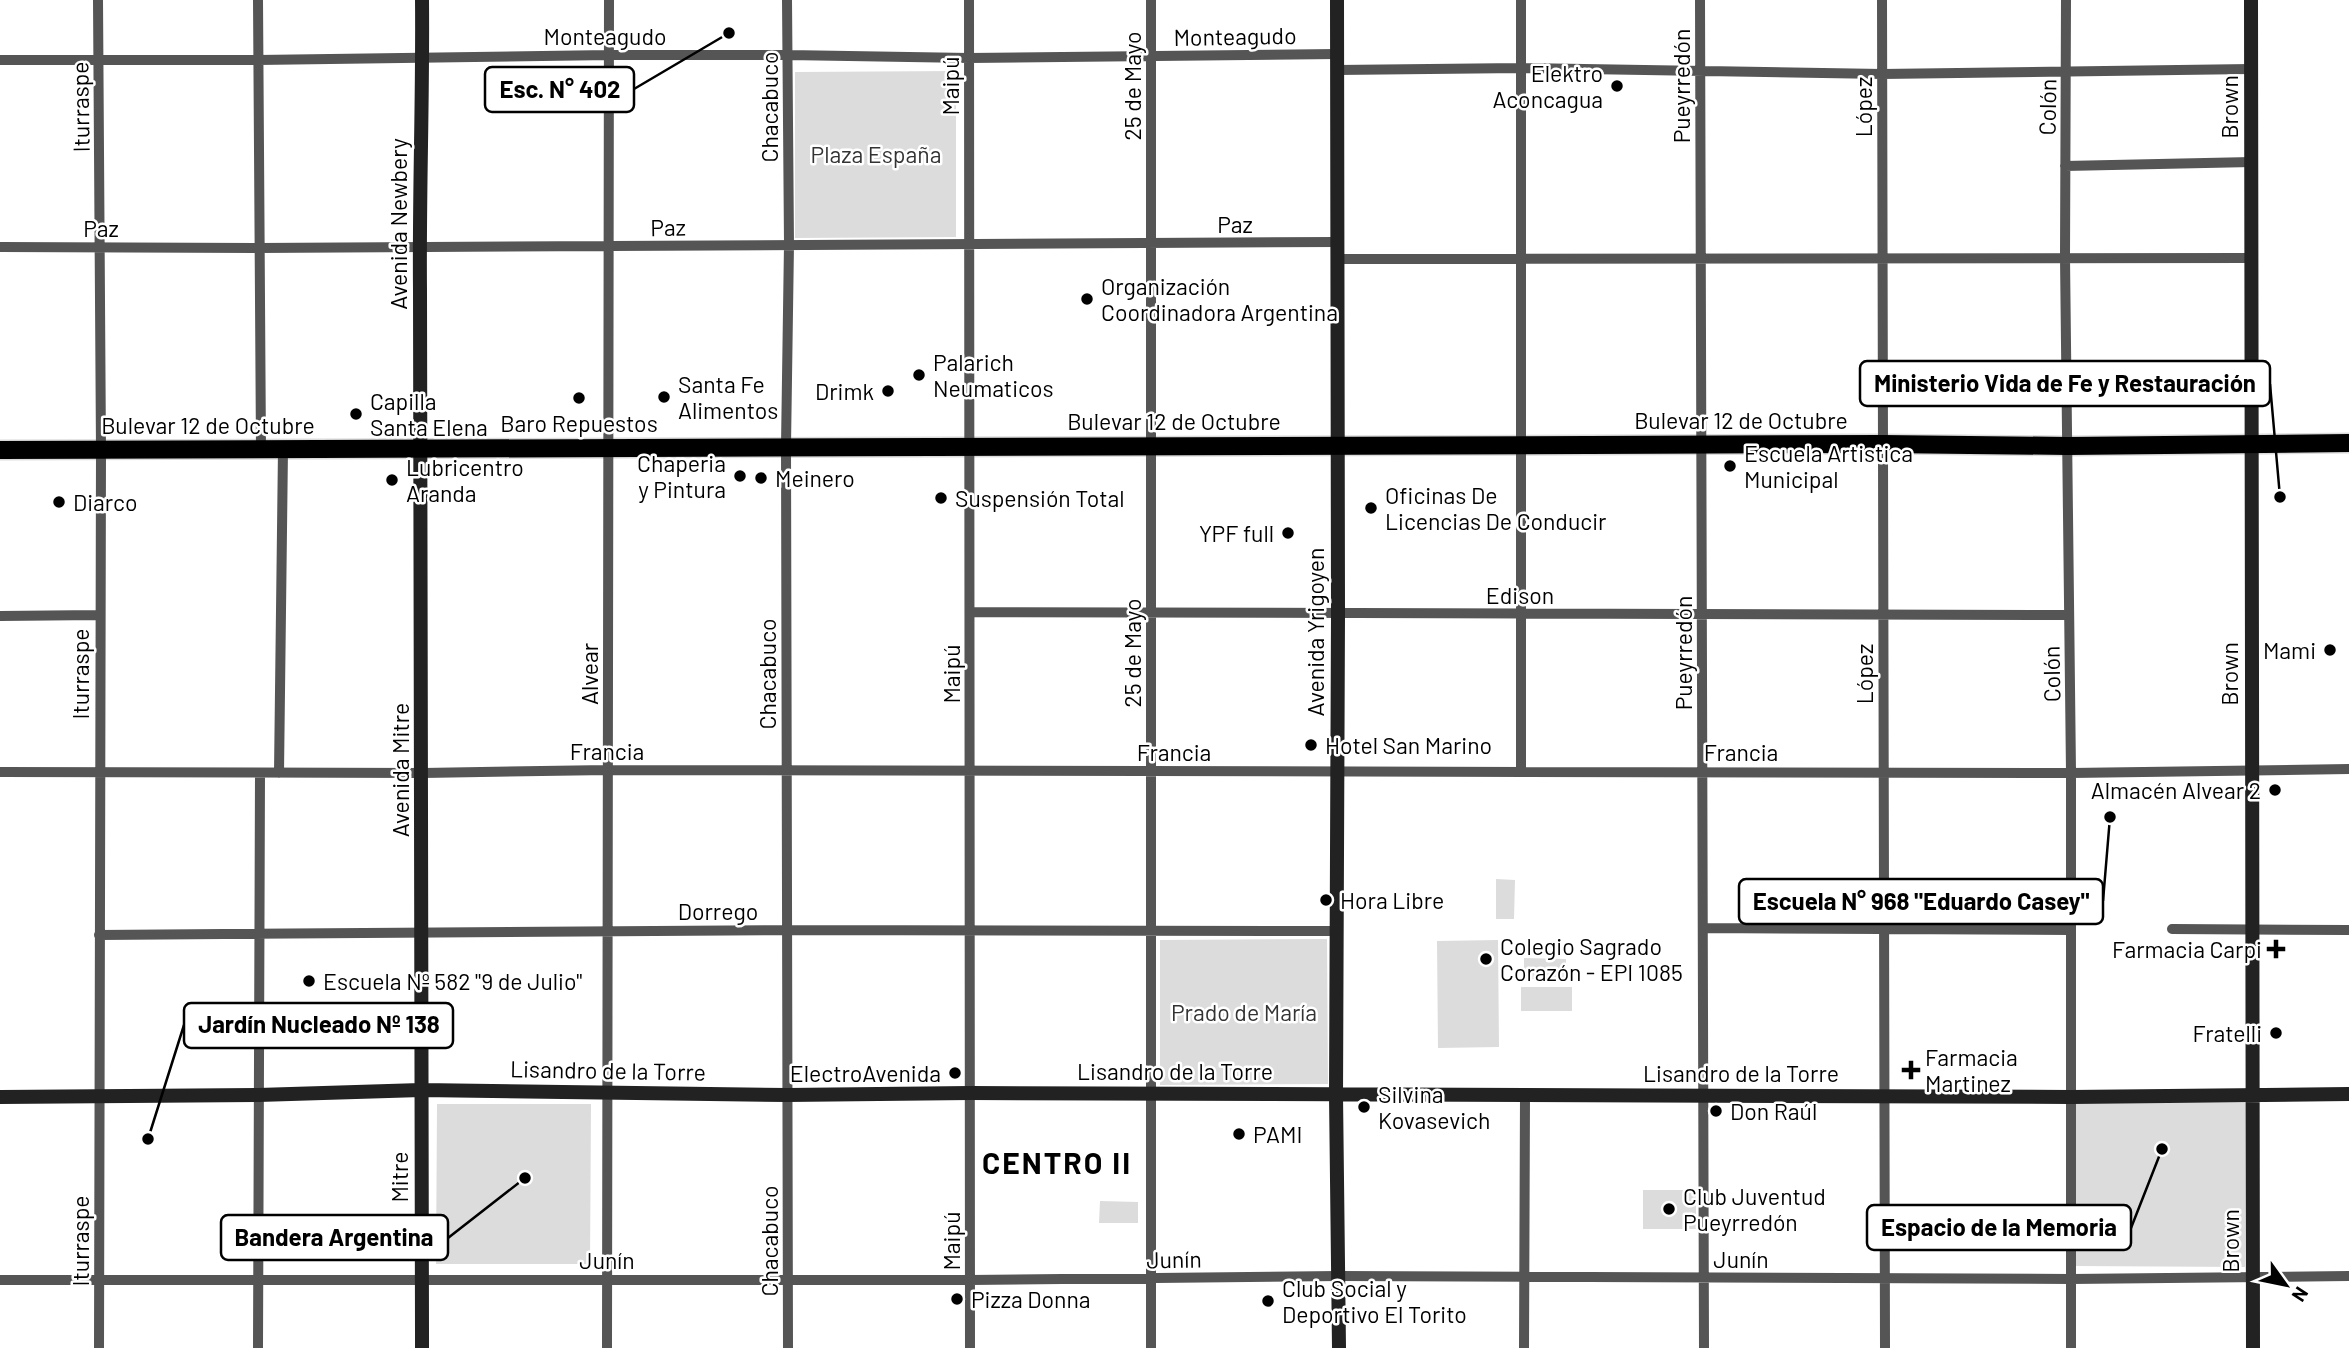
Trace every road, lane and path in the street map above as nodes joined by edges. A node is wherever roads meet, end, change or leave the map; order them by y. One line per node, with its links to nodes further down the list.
1 (98, 0): 19 (street, Iturraspe)
2 (258, 0): 22 (street)
3 (422, 0): 18 (main road, Avenida Newbery)
4 (609, 0): 15 (street, Alvear)
5 (788, 0): 16 (street, Chacabuco)
6 (969, 0): 20 (street, Maipú)
7 (1151, 0): 17 (street, 25 de Mayo)
8 (1337, 0): 14 (main road, Avenida Yrigoyen)
9 (1521, 0): 23 (street)
10 (1700, 0): 26 (street, Pueyrredón)
11 (1882, 0): 28 (street, López)
12 (2066, 0): 27 (street, Colón)
13 (2251, 0): 24 (main road, Brown)
14 (1337, 54): 17 (street, Monteagudo); 25 (main road, Avenida Yrigoyen)
15 (610, 55): 16 (street, Monteagudo); 18 (street, Monteagudo); 38 (street, Alvear)
16 (788, 55): 20 (street, Monteagudo); 34 (street, Chacabuco)
17 (1151, 56): 20 (street, Monteagudo); 33 (street, 25 de Mayo)
18 (423, 57): 22 (street, Monteagudo); 37 (main road, Avenida Newbery)
19 (98, 58): 21 (street, Monteagudo); 22 (street, Monteagudo); 36 (street, Iturraspe)
20 (969, 58): 32 (street, Maipú)
21 (0, 60)
22 (258, 60): 39 (street)
23 (1521, 68): 25 (street); 26 (street); 45 (street)
24 (2251, 69): 27 (street); 29 (main road, Brown)
25 (1336, 70): 31 (main road, Avenida Yrigoyen)
26 (1700, 70): 28 (street); 44 (street, Pueyrredón)
27 (2066, 71): 28 (street); 30 (street, Colón)
28 (1882, 74): 43 (street, López)
29 (2252, 162): 30 (street); 41 (main road, Brown)
30 (2065, 166): 40 (street, Colón)
31 (1336, 242): 33 (street, Paz); 42 (main road, Avenida Yrigoyen)
32 (970, 243): 33 (street, Paz); 34 (street, Paz); 54 (street, Maipú)
33 (1152, 243): 51 (street, 25 de Mayo)
34 (789, 244): 38 (street, Paz); 53 (street, Chacabuco)
35 (0, 247): 36 (street, Paz)
36 (101, 247): 39 (street, Paz); 61 (street, Iturraspe)
37 (420, 247): 38 (street, Paz); 39 (street, Paz); 58 (main road, Avenida Newbery)
38 (608, 247): 56 (street, Alvear)
39 (258, 248): 60 (street)
40 (2065, 258): 41 (street); 43 (street); 55 (street, Colón)
41 (2252, 258): 46 (main road, Brown)
42 (1337, 259): 45 (street); 52 (main road, Avenida Yrigoyen)
43 (1883, 259): 44 (street); 50 (street, López)
44 (1702, 260): 45 (street); 49 (street, Pueyrredón)
45 (1521, 261): 48 (street)
46 (2252, 443): 47 (highway, Bulevar 12 de Octubre); 55 (highway, Bulevar 12 de Octubre); 77 (main road, Brown)
47 (2349, 443)
48 (1521, 444): 49 (highway, Bulevar 12 de Octubre); 52 (highway, Bulevar 12 de Octubre); 68 (street)
49 (1702, 444): 50 (highway, Bulevar 12 de Octubre); 64 (street, Pueyrredón)
50 (1883, 444): 55 (highway, Bulevar 12 de Octubre); 66 (street, López)
51 (1151, 445): 52 (highway, Bulevar 12 de Octubre); 54 (highway, Bulevar 12 de Octubre); 63 (street, 25 de Mayo)
52 (1337, 445): 65 (main road, Avenida Yrigoyen)
53 (786, 446): 54 (highway, Bulevar 12 de Octubre); 56 (highway, Bulevar 12 de Octubre); 79 (street, Chacabuco)
54 (970, 446): 62 (street, Maipú)
55 (2068, 446): 69 (street, Colón)
56 (609, 447): 58 (highway, Bulevar 12 de Octubre); 72 (street, Alvear)
57 (283, 449): 58 (highway, Bulevar 12 de Octubre); 60 (highway, Bulevar 12 de Octubre); 84 (street)
58 (421, 449): 85 (main road, Avenida Mitre)
59 (0, 450): 61 (highway, Bulevar 12 de Octubre)
60 (261, 450): 61 (highway, Bulevar 12 de Octubre)
61 (101, 451): 67 (street, Iturraspe)
62 (971, 612): 63 (street, Edison); 80 (street, Maipú)
63 (1152, 612): 65 (street, Edison); 73 (street, 25 de Mayo)
64 (1702, 613): 66 (street, Edison); 68 (street, Edison); 75 (street, Pueyrredón)
65 (1339, 614): 68 (street, Edison); 81 (main road, Avenida Yrigoyen)
66 (1883, 614): 69 (street, Edison); 76 (street, López)
67 (99, 615): 70 (street); 82 (street, Iturraspe)
68 (1521, 615): 74 (street)
69 (2069, 615): 86 (street, Colón)
70 (0, 616)
71 (2349, 769): 77 (street, Francia)
72 (607, 770): 79 (street, Francia); 85 (street, Francia); 96 (street, Alvear)
73 (1151, 771): 80 (street, Francia); 81 (street, Francia); 89 (street, 25 de Mayo)
74 (1521, 771): 75 (street, Francia); 81 (street, Francia)
75 (1703, 771): 76 (street, Francia); 87 (street, Pueyrredón)
76 (1884, 771): 86 (street, Francia); 88 (street, López)
77 (2252, 771): 86 (street, Francia); 94 (main road, Brown)
78 (0, 772): 82 (street, Francia)
79 (786, 772): 80 (street, Francia); 91 (street, Chacabuco)
80 (970, 772): 92 (street, Maipú)
81 (1338, 772): 97 (main road, Avenida Yrigoyen)
82 (99, 773): 83 (street, Francia); 99 (street, Iturraspe)
83 (260, 773): 84 (street, Francia); 100 (street)
84 (279, 773): 85 (street, Francia)
85 (423, 773): 98 (main road, Avenida Mitre)
86 (2071, 773): 93 (street, Colón)
87 (1703, 928): 88 (street); 111 (street, Pueyrredón)
88 (1884, 928): 93 (street); 112 (street, López)
89 (1149, 929): 92 (street, Dorrego); 97 (street, Dorrego); 104 (street, 25 de Mayo)
90 (2172, 929): 94 (street)
91 (787, 930): 92 (street, Dorrego); 96 (street, Dorrego); 108 (street, Chacabuco)
92 (970, 930): 103 (street, Maipú)
93 (2071, 930): 115 (street, Colón)
94 (2252, 930): 95 (street); 105 (main road, Brown)
95 (2349, 930)
96 (606, 931): 98 (street, Dorrego); 102 (street, Alvear)
97 (1337, 931): 109 (main road, Avenida Yrigoyen)
98 (423, 932): 100 (street, Dorrego); 101 (main road, Avenida Mitre)
99 (99, 935): 100 (street, Dorrego); 114 (street, Iturraspe)
100 (260, 935): 107 (street)
101 (421, 1090): 102 (main road, Lisandro de la Torre); 107 (main road, Lisandro de la Torre); 129 (main road, Mitre)
102 (607, 1091): 108 (main road, Lisandro de la Torre); 122 (street, Alvear)
103 (971, 1093): 104 (main road, Lisandro de la Torre); 108 (main road, Lisandro de la Torre); 130 (street, Maipú)
104 (1151, 1094): 109 (main road, Lisandro de la Torre); 119 (street, 25 de Mayo)
105 (2253, 1094): 106 (main road, Lisandro de la Torre); 115 (main road, Lisandro de la Torre); 117 (main road, Brown)
106 (2349, 1094)
107 (258, 1095): 114 (main road, Lisandro de la Torre); 128 (street)
108 (787, 1095): 123 (street, Chacabuco)
109 (1336, 1095): 110 (main road, Lisandro de la Torre); 116 (main road, Avenida Yrigoyen)
110 (1525, 1096): 111 (main road, Lisandro de la Torre); 124 (street)
111 (1704, 1096): 112 (main road, Lisandro de la Torre); 120 (street, Pueyrredón)
112 (1884, 1096): 115 (main road, Lisandro de la Torre); 121 (street, López)
113 (0, 1097): 114 (main road, Lisandro de la Torre)
114 (100, 1097): 127 (street, Iturraspe)
115 (2071, 1097): 125 (street, Colón)
116 (1338, 1276): 119 (street, Junín); 124 (street, Junín); 138 (main road, Avenida Yrigoyen)
117 (2253, 1276): 118 (street, Junín); 125 (street, Junín); 143 (main road, Brown)
118 (2349, 1276)
119 (1151, 1278): 130 (street, Junín); 137 (street, 25 de Mayo)
120 (1704, 1278): 121 (street, Junín); 124 (street, Junín); 140 (street, Pueyrredón)
121 (1885, 1278): 125 (street, Junín); 141 (street, López)
122 (607, 1279): 123 (street, Junín); 129 (street, Junín); 134 (street, Alvear)
123 (789, 1279): 130 (street, Junín); 135 (street, Chacabuco)
124 (1525, 1279): 139 (street)
125 (2071, 1279): 142 (street, Colón)
126 (0, 1280): 127 (street, Junín)
127 (100, 1280): 128 (street, Junín); 131 (street, Iturraspe)
128 (258, 1280): 129 (street, Junín); 132 (street)
129 (422, 1280): 133 (main road, Mitre)
130 (970, 1280): 136 (street, Maipú)
131 (99, 1348)
132 (258, 1348)
133 (422, 1348)
134 (607, 1348)
135 (788, 1348)
136 (970, 1348)
137 (1151, 1348)
138 (1339, 1348)
139 (1524, 1348)
140 (1704, 1348)
141 (1885, 1348)
142 (2071, 1348)
143 (2253, 1348)

